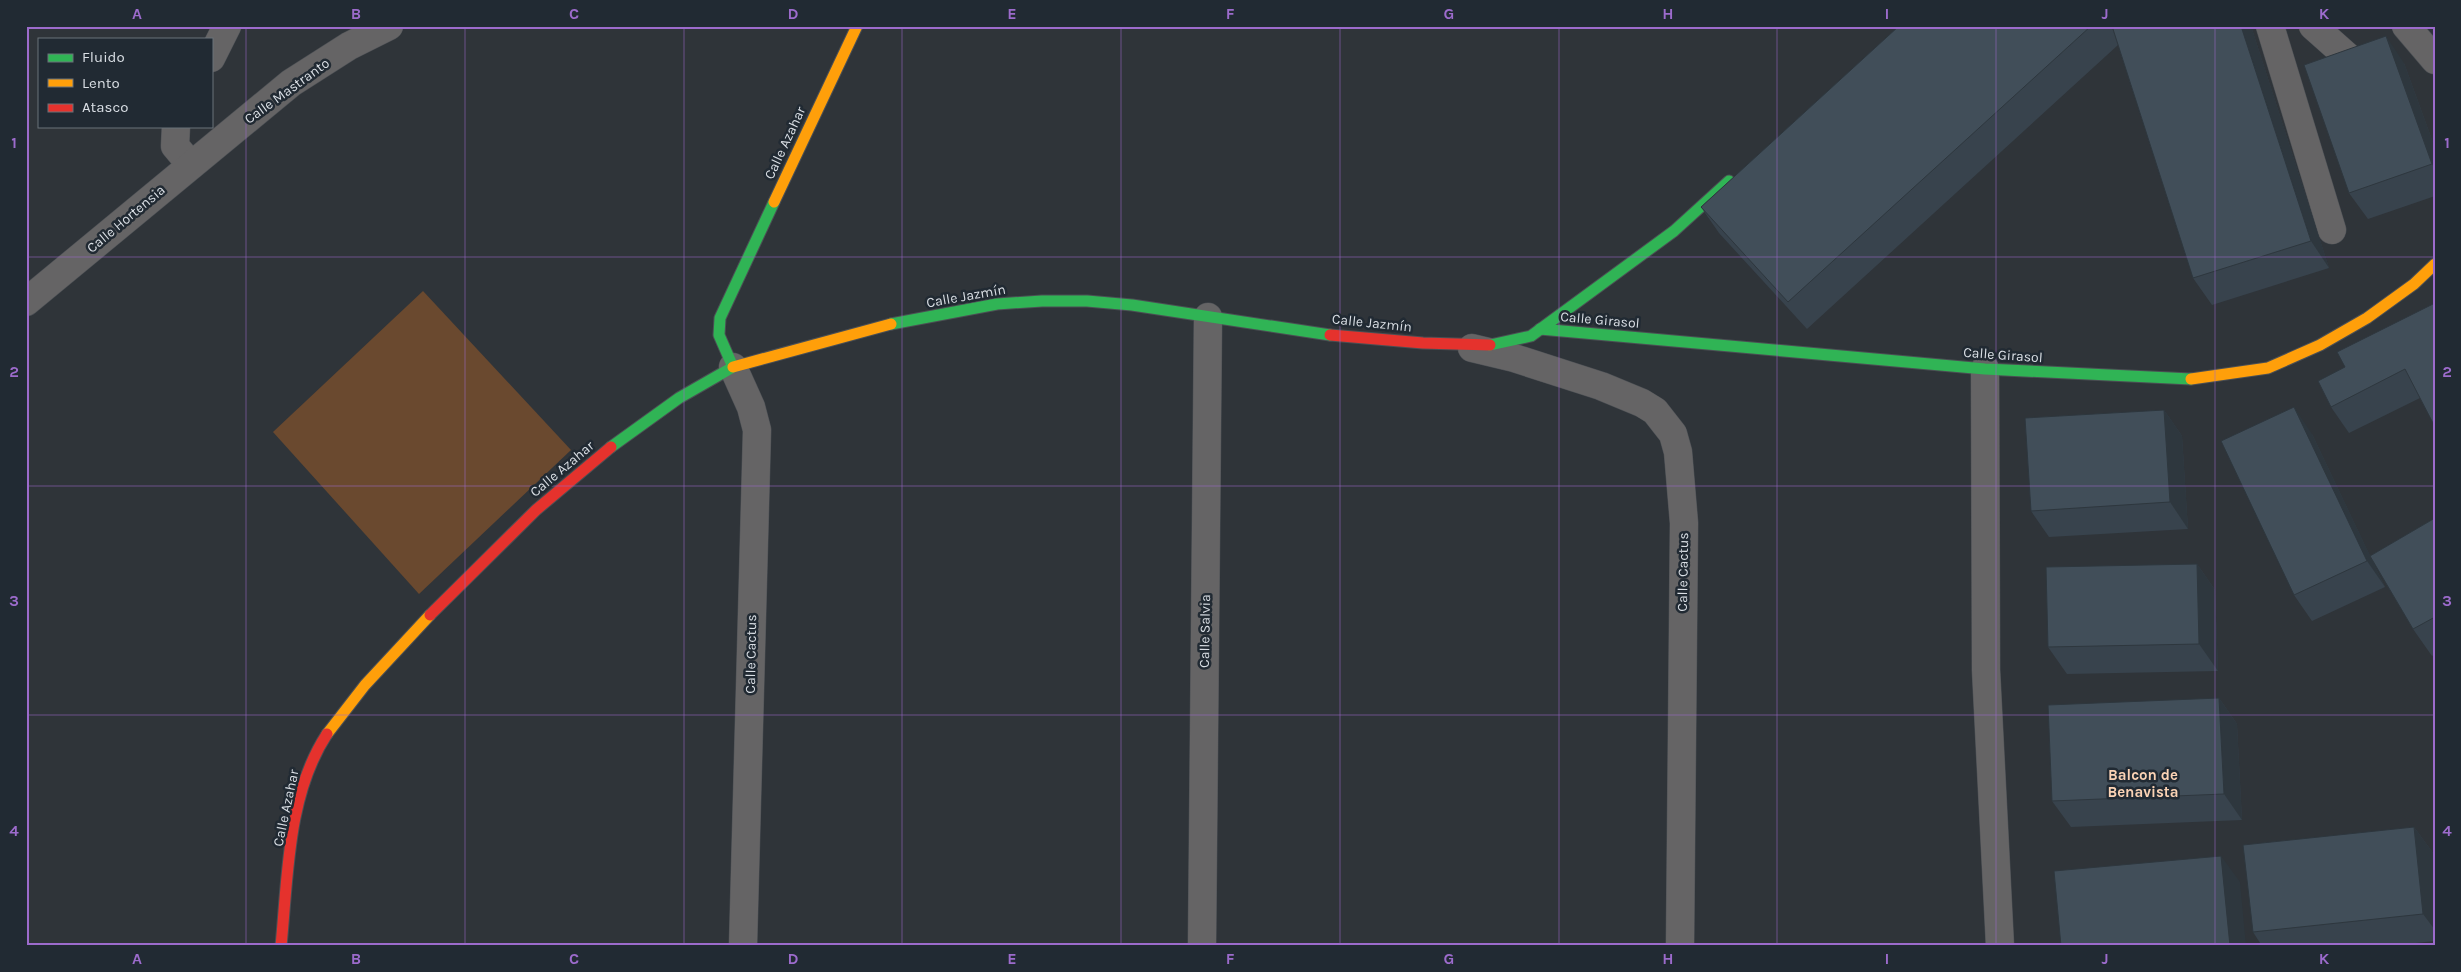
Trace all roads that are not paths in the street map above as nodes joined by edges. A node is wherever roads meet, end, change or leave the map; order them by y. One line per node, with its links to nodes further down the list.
1 (227, 26): 7 (street)
2 (389, 26): 11 (street, Calle Mastranto)
3 (857, 26): 19 (street, Calle Azahar)
4 (2270, 26): 13 (street)
5 (2313, 26): 8 (street)
6 (2406, 26): 9 (street)
7 (212, 56)
8 (2349, 58)
9 (2435, 60)
10 (176, 128): 11 (street)
11 (191, 165): 15 (street, Calle Hortensia)
12 (1740, 171): 17 (street, Calle Jazmín)
13 (2332, 230)
14 (2435, 264): 20 (street, Calle Girasol)
15 (26, 302)
16 (1208, 317): 18 (street, Calle Jazmín); 19 (street, Calle Jazmín); 23 (street, Calle Salvia)
17 (1540, 329): 18 (street, Calle Jazmín); 20 (street, Calle Girasol)
18 (1462, 346): 24 (street, Calle Cactus)
19 (733, 367): 21 (street, Calle Azahar); 22 (street, Calle Cactus)
20 (1985, 370): 25 (street)
21 (281, 946)
22 (743, 946)
23 (1202, 946)
24 (1680, 946)
25 (2000, 946)

